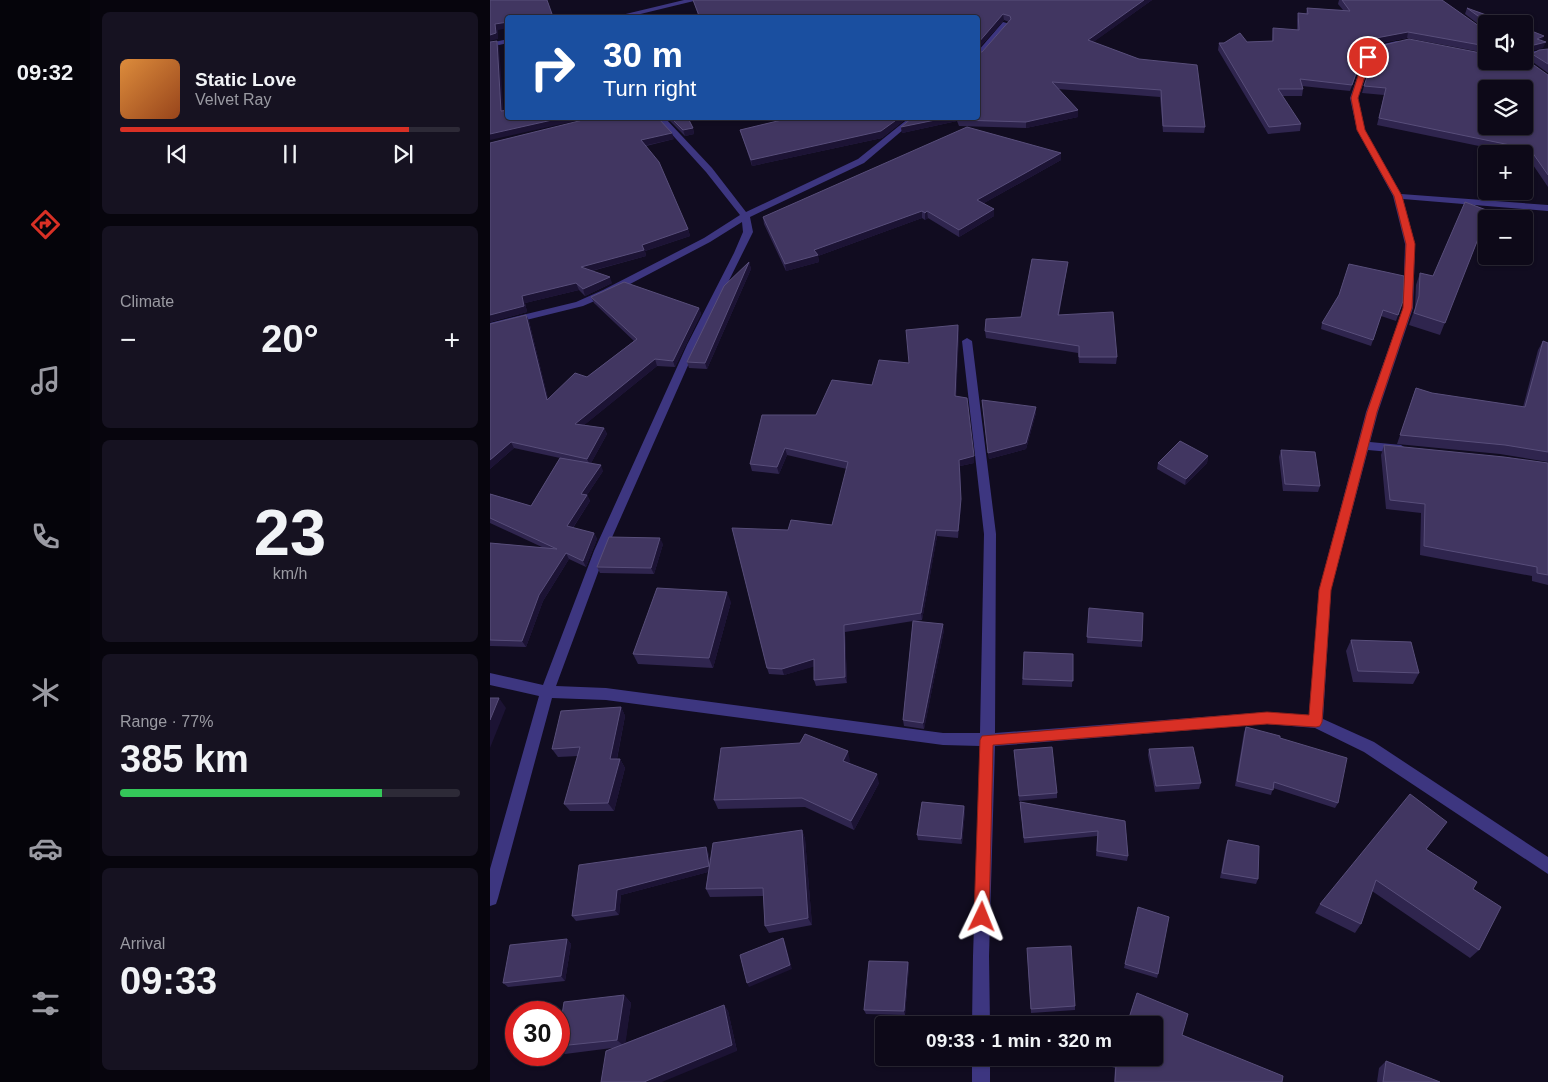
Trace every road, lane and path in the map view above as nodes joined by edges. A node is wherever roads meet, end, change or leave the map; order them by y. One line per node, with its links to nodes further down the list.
1 (694, 0): 2 (street)
2 (661, 3): 3 (street)
3 (627, 15)
4 (1006, 24): 9 (street)
5 (505, 42): 7 (street)
6 (1407, 42): 13 (street)
7 (490, 45)
8 (1548, 52): 10 (street)
9 (980, 53)
10 (1533, 55)
11 (663, 120): 15 (street)
12 (911, 120): 15 (street)
13 (1398, 196): 14 (street); 18 (street)
14 (1548, 208)
15 (745, 216): 16 (street); 21 (street)
16 (490, 326)
17 (967, 342): 23 (street)
18 (1363, 446): 19 (street); 22 (street)
19 (1412, 451)
20 (490, 679): 21 (street)
21 (548, 692): 23 (street); 25 (street)
22 (1316, 722): 23 (street); 24 (street)
23 (987, 740): 26 (street)
24 (1548, 866)
25 (490, 898)
26 (981, 1016)
27 (981, 1066): 28 (street)
28 (982, 1082)

